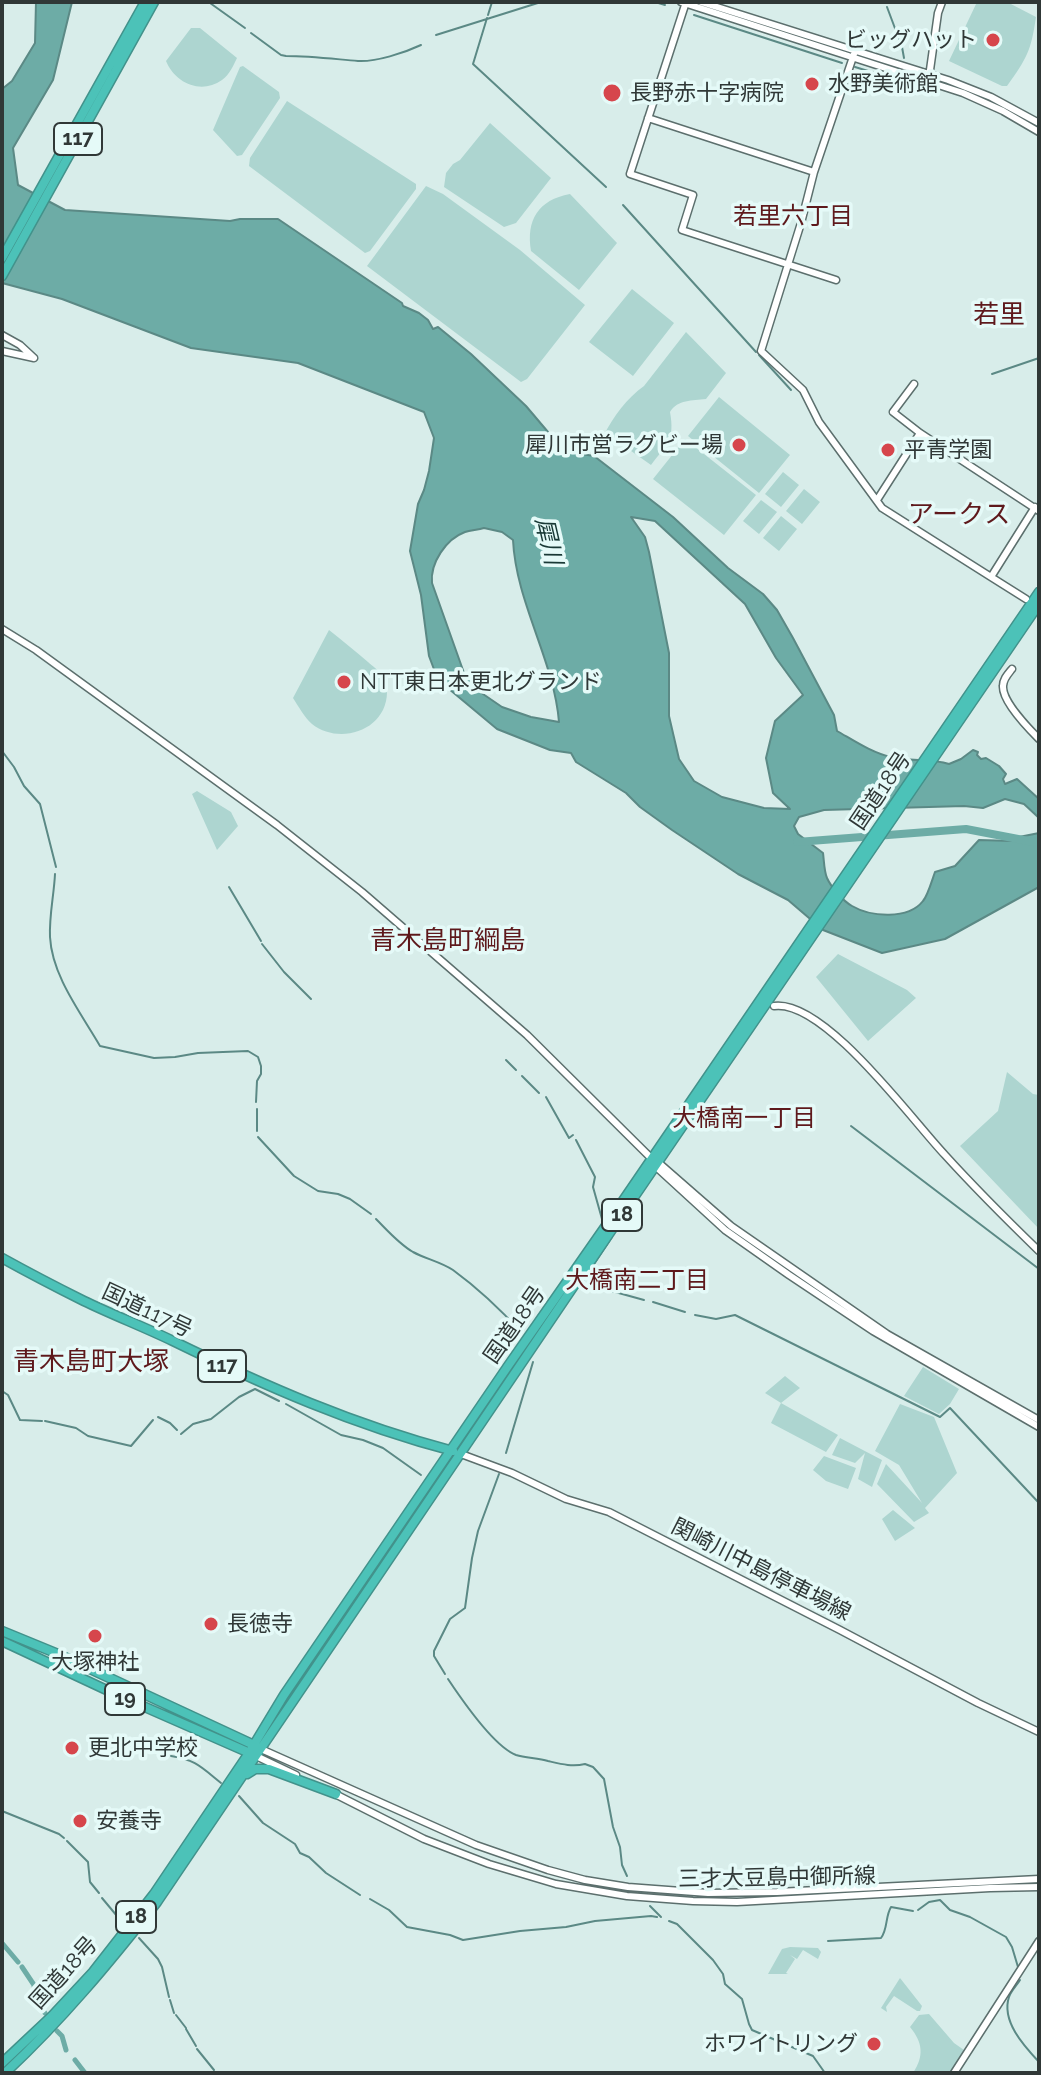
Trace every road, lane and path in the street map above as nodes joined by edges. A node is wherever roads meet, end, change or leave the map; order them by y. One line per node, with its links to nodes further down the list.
1 (145, 2): 12 (highway, 117)
2 (154, 2): 14 (highway, 117)
3 (701, 2): 6 (street)
4 (942, 2): 7 (street)
5 (684, 3): 6 (street); 8 (street)
6 (854, 54): 7 (street); 11 (street)
7 (929, 78): 9 (street); 10 (street)
8 (648, 118): 11 (street); 13 (street)
9 (1039, 123)
10 (1039, 132)
11 (814, 172): 13 (street)
12 (2, 258)
13 (789, 264): 15 (street); 20 (street)
14 (2, 276)
15 (836, 280)
16 (2, 335): 17 (street)
17 (2, 351)
18 (914, 384): 19 (street)
19 (920, 433): 20 (street); 21 (street)
20 (877, 500): 22 (street)
21 (1038, 508): 22 (street)
22 (991, 577): 24 (street)
23 (1039, 592): 28 (highway, 国道18号 / 18)
24 (1026, 599)
25 (1039, 604): 28 (highway, 国道18号 / 18)
26 (2, 629): 31 (street)
27 (1012, 669): 29 (street)
28 (977, 689): 31 (highway, 国道18号 / 18)
29 (1039, 739)
30 (774, 1006): 32 (street)
31 (655, 1163): 34 (street); 35 (street); 36 (highway, 国道18号 / 18); 37 (highway, 国道18号 / 18)
32 (1039, 1251)
33 (2, 1258): 36 (highway, 国道117号 / 117)
34 (1039, 1420)
35 (1039, 1427)
36 (451, 1451): 37 (highway, 国道117号 / 117); 40 (highway, 国道18号 / 18)
37 (461, 1454): 42 (street, 関崎川中島停車場線); 43 (highway, 国道18号 / 18)
38 (2, 1631): 41 (highway, 19)
39 (2, 1641): 43 (highway, 19)
40 (284, 1695): 41 (highway); 43 (highway, 国道18号 / 18)
41 (208, 1723): 43 (highway, 19)
42 (1039, 1732)
43 (255, 1751): 44 (highway, 国道18号 / 18); 45 (street, 三才大豆島中御所線); 46 (street, 三才大豆島中御所線); 49 (highway, 国道18号 / 18)
44 (243, 1777): 45 (highway); 50 (highway, 国道18号 / 18)
45 (336, 1794): 47 (street, 三才大豆島中御所線)
46 (1039, 1879)
47 (1039, 1887)
48 (1039, 1941): 51 (street)
49 (2, 2063)
50 (5, 2073)
51 (954, 2073)

